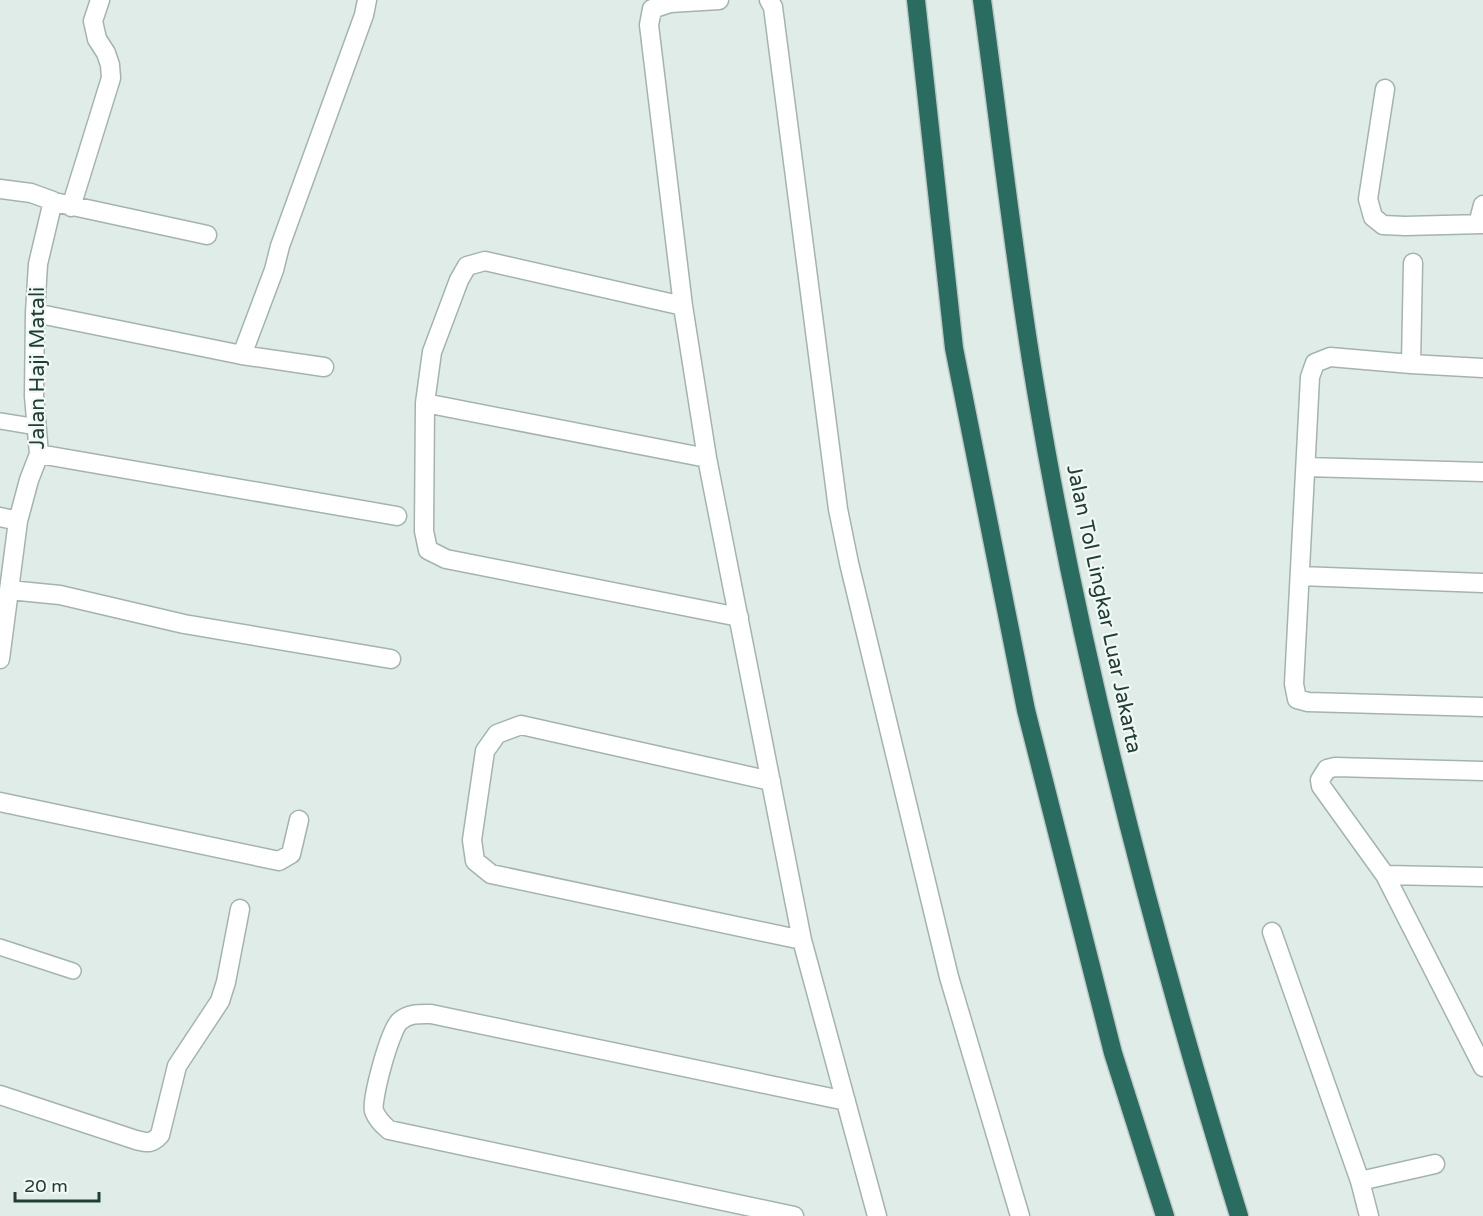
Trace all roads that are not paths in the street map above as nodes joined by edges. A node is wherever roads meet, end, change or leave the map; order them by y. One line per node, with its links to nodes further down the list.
1 (100, 0): 11 (street)
2 (367, 0): 17 (street)
3 (719, 0): 15 (street)
4 (769, 0): 56 (street)
5 (916, 0): 57 (highway)
6 (982, 0): 58 (highway, Jalan Tol Lingkar Luar Jakarta)
7 (1385, 89): 12 (street)
8 (0, 189): 9 (street)
9 (53, 201): 11 (street); 16 (street, Jalan Haji Matali)
10 (1483, 205): 12 (street)
11 (71, 207): 13 (street)
12 (1481, 224)
13 (207, 235)
14 (1413, 264): 18 (street)
15 (683, 306): 21 (street); 25 (street)
16 (35, 313): 17 (street); 23 (street, Jalan Haji Matali)
17 (242, 355): 19 (street)
18 (1411, 364): 20 (street); 26 (street)
19 (324, 367)
20 (1483, 368)
21 (425, 404): 25 (street); 34 (street)
22 (0, 421): 23 (lane)
23 (37, 427): 24 (street, Jalan Haji Matali)
24 (39, 454): 28 (street); 30 (street, Jalan Haji Matali)
25 (707, 458): 34 (street)
26 (1306, 467): 27 (street); 31 (street)
27 (1483, 472)
28 (397, 516)
29 (0, 517): 30 (street)
30 (18, 521): 33 (street, Jalan Haji Matali)
31 (1300, 576): 32 (street); 37 (street)
32 (1483, 584)
33 (4, 589): 35 (street, Jalan Haji Matali); 36 (street)
34 (739, 617): 39 (street)
35 (0, 659)
36 (391, 659)
37 (1483, 707)
38 (1483, 771): 42 (street)
39 (771, 781): 46 (street); 46 (street)
40 (0, 802): 41 (street)
41 (298, 820)
42 (1385, 875): 43 (street); 49 (street)
43 (1483, 877)
44 (240, 909): 50 (street)
45 (1272, 932): 53 (street)
46 (802, 940): 51 (street)
47 (0, 947): 48 (lane)
48 (73, 971)
49 (1483, 1067)
50 (0, 1095)
51 (846, 1101): 54 (street); 55 (street)
52 (1435, 1164): 53 (street)
53 (1360, 1181): 59 (street)
54 (794, 1216)
55 (877, 1216)
56 (1020, 1216)
57 (1165, 1216)
58 (1239, 1216)
59 (1369, 1216)

